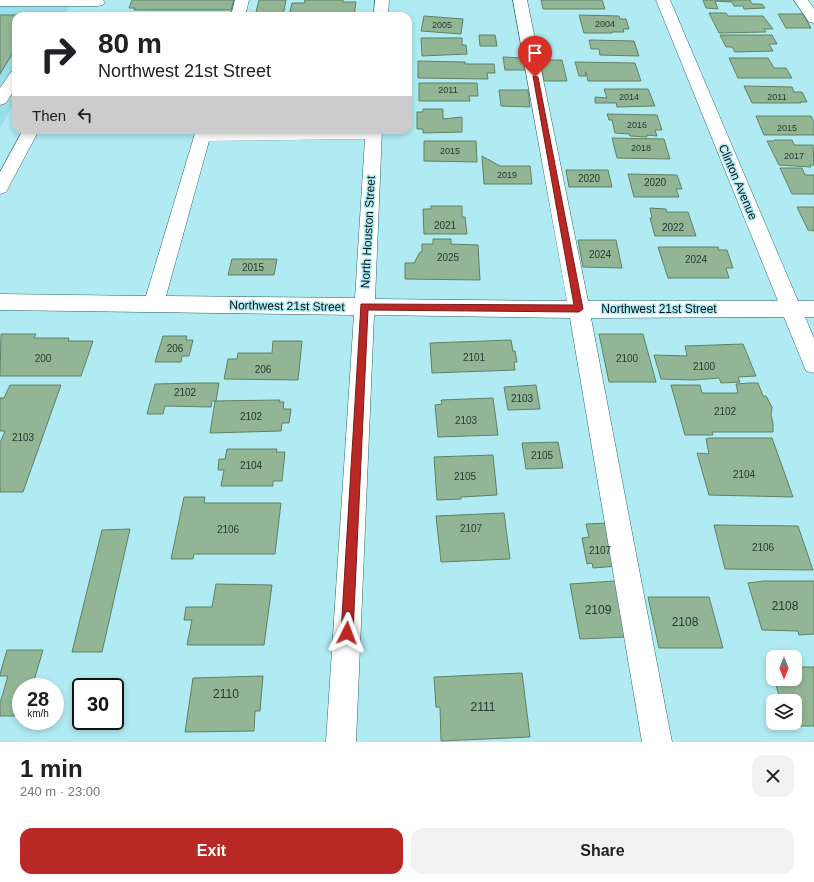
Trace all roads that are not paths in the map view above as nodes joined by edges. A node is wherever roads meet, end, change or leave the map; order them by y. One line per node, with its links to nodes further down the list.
1 (242, 0): 9 (street)
2 (382, 0): 10 (street)
3 (520, 0): 21 (street)
4 (663, 0): 22 (street, Clinton Avenue)
5 (801, 0): 11 (street)
6 (98, 1): 7 (street); 8 (street)
7 (0, 2)
8 (92, 12)
9 (239, 12)
10 (381, 12)
11 (814, 19)
12 (12, 81): 13 (street)
13 (0, 100)
14 (29, 134): 17 (street)
15 (204, 134): 19 (street)
16 (374, 134): 20 (street, North Houston Street)
17 (0, 188)
18 (0, 302): 19 (street, Northwest 21st Street)
19 (154, 304): 20 (street, Northwest 21st Street)
20 (364, 307): 21 (street, Northwest 21st Street); 25 (street, North Houston Street)
21 (579, 309): 22 (street, Northwest 21st Street); 26 (street)
22 (791, 309): 23 (street, Northwest 21st Street); 24 (street, Clinton Avenue)
23 (814, 309)
24 (814, 364)
25 (341, 742)
26 (657, 742)

